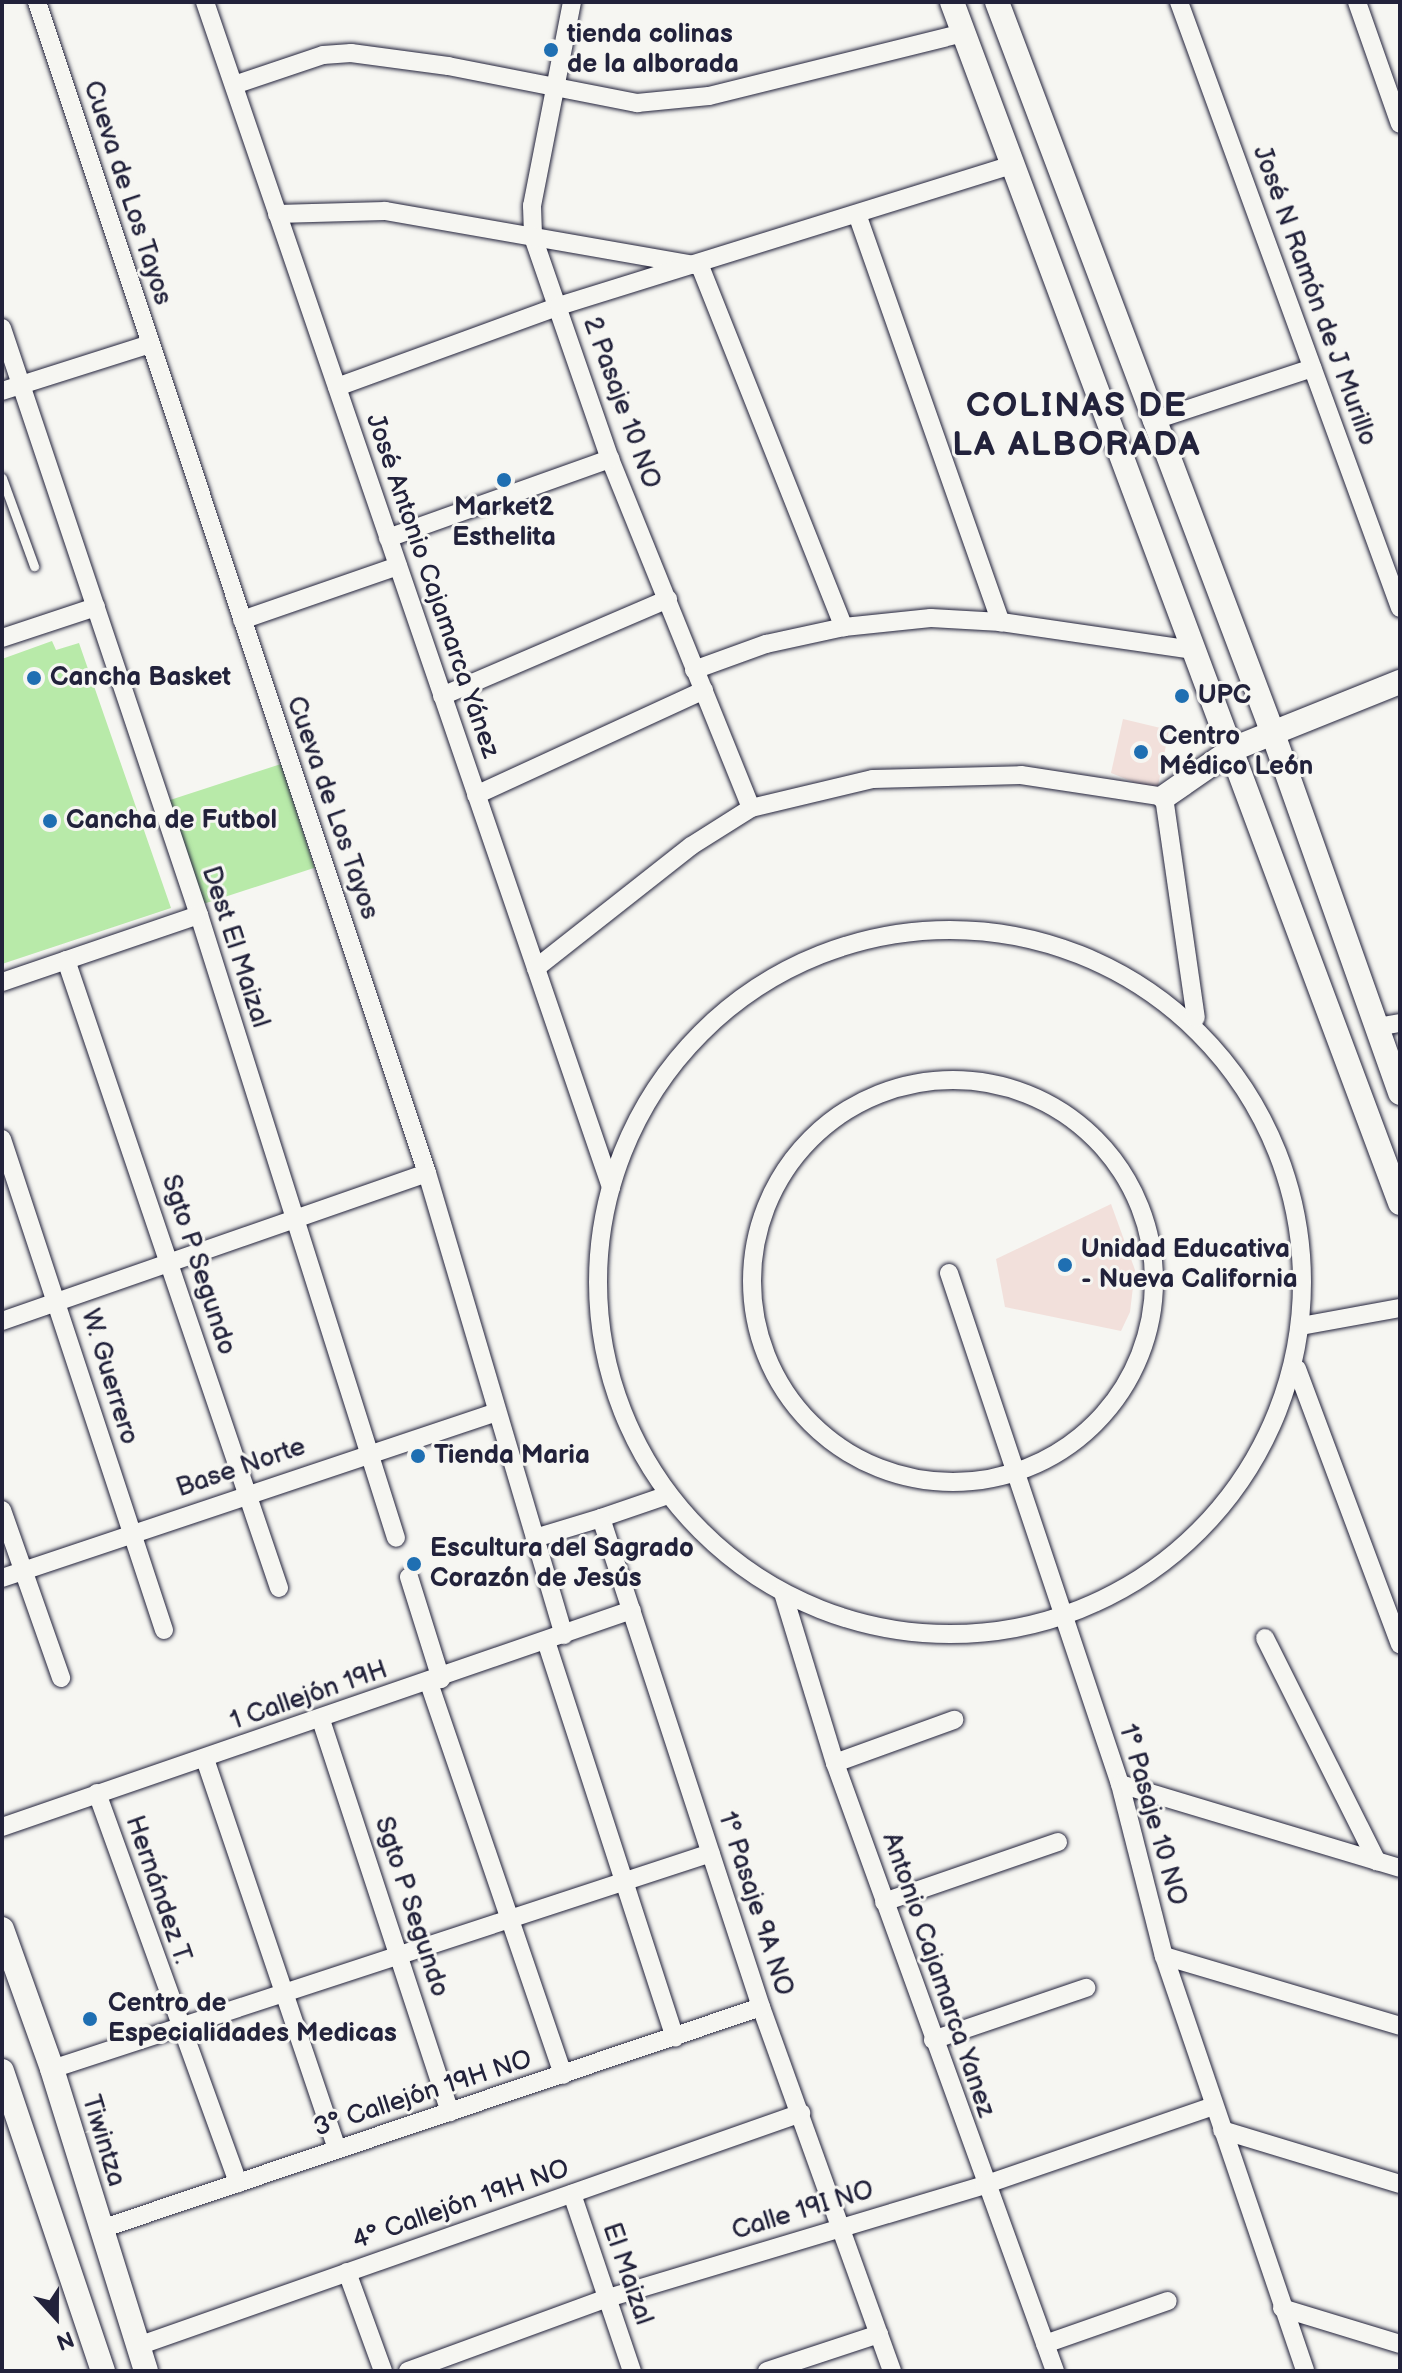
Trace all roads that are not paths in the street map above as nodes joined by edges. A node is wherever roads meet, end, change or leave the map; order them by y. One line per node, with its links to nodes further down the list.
1 (37, 2): 19 (street, Cueva de Los Tayos)
2 (205, 2): 9 (street, José Antonio Cajamarca Yánez)
3 (572, 2): 10 (street, 2 Pasaje 10 NO)
4 (952, 2): 8 (street)
5 (997, 2): 24 (street)
6 (1179, 2): 20 (street, José N Ramón de J Murillo)
7 (1357, 2): 11 (street)
8 (964, 33): 10 (street); 12 (street)
9 (234, 85): 10 (street); 13 (street, José Antonio Cajamarca Yánez)
10 (554, 88): 15 (street, 2 Pasaje 10 NO)
11 (1400, 124)
12 (1014, 164): 14 (street); 37 (street)
13 (277, 214): 15 (street); 22 (street, José Antonio Cajamarca Yánez)
14 (857, 214): 16 (street); 34 (street)
15 (533, 237): 16 (street); 17 (street, 2 Pasaje 10 NO)
16 (700, 266): 17 (street); 35 (street)
17 (559, 306): 22 (street); 25 (street, 2 Pasaje 10 NO)
18 (2, 328): 21 (street, Dest El Maizal)
19 (150, 344): 21 (street); 33 (street, Cueva de Los Tayos)
20 (1312, 368): 24 (street); 32 (street, José N Ramón de J Murillo)
21 (20, 385): 23 (street); 31 (street, Dest El Maizal)
22 (337, 387): 27 (street, José Antonio Cajamarca Yánez)
23 (2, 391)
24 (1152, 421): 42 (street)
25 (610, 459): 27 (street); 30 (street, 2 Pasaje 10 NO)
26 (2, 478): 28 (lane)
27 (388, 538): 29 (street, José Antonio Cajamarca Yánez)
28 (34, 566)
29 (398, 566): 33 (street); 41 (street, José Antonio Cajamarca Yánez)
30 (668, 599): 38 (street, 2 Pasaje 10 NO); 41 (street)
31 (96, 607): 36 (street); 47 (street, Dest El Maizal)
32 (1400, 608)
33 (242, 620): 55 (street, Cueva de Los Tayos)
34 (1001, 622): 35 (street); 37 (street)
35 (844, 627): 38 (street)
36 (2, 638)
37 (1194, 650): 43 (street)
38 (694, 670): 40 (street, 2 Pasaje 10 NO)
39 (1400, 682): 42 (street)
40 (704, 690): 44 (street); 46 (street, 2 Pasaje 10 NO)
41 (442, 696): 44 (street, José Antonio Cajamarca Yánez)
42 (1272, 731): 43 (street); 52 (street)
43 (1233, 749): 45 (street); 57 (street)
44 (476, 795): 49 (street, José Antonio Cajamarca Yánez)
45 (1164, 797): 46 (street); 51 (street)
46 (751, 808): 49 (street)
47 (199, 915): 48 (street); 58 (street, Dest El Maizal)
48 (66, 960): 50 (street); 59 (street, Sgto P Segundo)
49 (536, 968): 56 (street, José Antonio Cajamarca Yánez)
50 (2, 982)
51 (1196, 1018): 56 (street); 64 (street)
52 (1389, 1025): 53 (street)
53 (1400, 1093)
54 (2, 1139): 61 (street, W. Guerrero)
55 (427, 1173): 58 (street); 66 (street, Cueva de Los Tayos)
56 (611, 1187): 70 (street)
57 (1400, 1203)
58 (293, 1222): 59 (street); 67 (street, Dest El Maizal)
59 (172, 1264): 61 (street); 69 (street, Sgto P Segundo)
60 (949, 1273): 68 (street, 1° Pasaje 10 NO)
61 (59, 1302): 63 (street); 73 (street, W. Guerrero)
62 (1400, 1308): 64 (street)
63 (2, 1321)
64 (1301, 1326): 65 (street)
65 (1297, 1369): 82 (street); 86 (street)
66 (497, 1412): 67 (street, Base Norte); 75 (street, Cueva de Los Tayos)
67 (368, 1453): 69 (street, Base Norte); 74 (street, Dest El Maizal)
68 (1013, 1474): 68 (street); 82 (street, 1° Pasaje 10 NO)
69 (246, 1495): 73 (street, Base Norte); 79 (street, Sgto P Segundo)
70 (668, 1495): 72 (street); 80 (street)
71 (2, 1510): 76 (street)
72 (601, 1518): 75 (street); 81 (street, 1º Pasaje 9A NO)
73 (129, 1533): 76 (street, Base Norte); 83 (street, W. Guerrero)
74 (396, 1538)
75 (535, 1538): 84 (street, Cueva de Los Tayos)
76 (21, 1572): 78 (street, Base Norte); 87 (street)
77 (409, 1577): 88 (street)
78 (2, 1578)
79 (279, 1588)
80 (783, 1593): 82 (street); 92 (street, Antonio Cajamarca Yanez)
81 (632, 1610): 84 (street, 1 Callejón 19H); 97 (street, 1º Pasaje 9A NO)
82 (1065, 1618): 93 (street, 1° Pasaje 10 NO)
83 (164, 1630)
84 (555, 1638): 88 (street, 1 Callejón 19H); 100 (street, Cueva de Los Tayos)
85 (1265, 1638): 98 (street)
86 (1400, 1644)
87 (61, 1678)
88 (435, 1681): 89 (street, 1 Callejón 19H); 102 (street)
89 (321, 1720): 91 (street, 1 Callejón 19H); 104 (street, Sgto P Segundo)
90 (954, 1720): 92 (street)
91 (205, 1759): 94 (street, 1 Callejón 19H); 107 (street)
92 (835, 1763): 101 (street, Antonio Cajamarca Yanez)
93 (1120, 1784): 98 (street); 105 (street, 1° Pasaje 10 NO)
94 (97, 1793): 95 (street, 1 Callejón 19H); 110 (street, Hernández T.)
95 (2, 1827)
96 (1058, 1842): 101 (street)
97 (711, 1853): 100 (street); 108 (street, 1º Pasaje 9A NO)
98 (1377, 1862): 99 (street)
99 (1400, 1868)
100 (623, 1882): 102 (street); 111 (street, Cueva de Los Tayos)
101 (884, 1902): 112 (street, Antonio Cajamarca Yanez)
102 (508, 1918): 104 (street); 115 (street)
103 (2, 1929): 113 (street, Tiwintza)
104 (401, 1953): 107 (street); 117 (street, Sgto P Segundo)
105 (1164, 1956): 109 (street); 116 (street, 1° Pasaje 10 NO)
106 (1086, 1988): 112 (street)
107 (286, 1991): 110 (street); 120 (street)
108 (761, 2007): 111 (street, 3° Callejón 19H NO); 118 (street, 1º Pasaje 9A NO)
109 (1400, 2026)
110 (179, 2030): 113 (street); 121 (street, Hernández T.)
111 (675, 2038): 115 (street, 3° Callejón 19H NO)
112 (933, 2040): 123 (street, Antonio Cajamarca Yanez)
113 (52, 2069): 126 (street, Tiwintza)
114 (2, 2071): 131 (street)
115 (563, 2075): 117 (street, 3° Callejón 19H NO)
116 (1214, 2106): 119 (street, 1° Pasaje 10 NO); 123 (street, Calle 19I NO)
117 (450, 2112): 120 (street, 3° Callejón 19H NO)
118 (801, 2113): 124 (street, 4° Callejón 19H NO); 125 (street, 1º Pasaje 9A NO)
119 (1222, 2130): 122 (street); 132 (street, 1° Pasaje 10 NO)
120 (337, 2149): 121 (street, 3° Callejón 19H NO)
121 (238, 2183): 126 (street, 3° Callejón 19H NO)
122 (1400, 2184)
123 (984, 2185): 125 (street, Calle 19I NO); 134 (street, Antonio Cajamarca Yanez)
124 (572, 2194): 127 (street, 4° Callejón 19H NO); 129 (street, El Maizal)
125 (842, 2226): 129 (street, Calle 19I NO); 133 (street, 1º Pasaje 9A NO)
126 (101, 2229): 128 (street, Tiwintza)
127 (347, 2272): 136 (street, 4° Callejón 19H NO); 139 (street)
128 (121, 2292): 131 (street); 136 (street, Tiwintza)
129 (608, 2298): 140 (street, Calle 19I NO); 141 (street, El Maizal)
130 (1168, 2301): 134 (street)
131 (81, 2306): 137 (street)
132 (1282, 2308): 135 (street); 145 (street, 1° Pasaje 10 NO)
133 (879, 2334): 142 (street); 143 (street, 1º Pasaje 9A NO)
134 (1045, 2344): 144 (street, Antonio Cajamarca Yanez)
135 (1400, 2344)
136 (138, 2346): 138 (street, Tiwintza)
137 (103, 2371)
138 (146, 2371)
139 (383, 2371)
140 (408, 2371)
141 (632, 2371)
142 (767, 2371)
143 (892, 2371)
144 (1055, 2371)
145 (1305, 2371)

